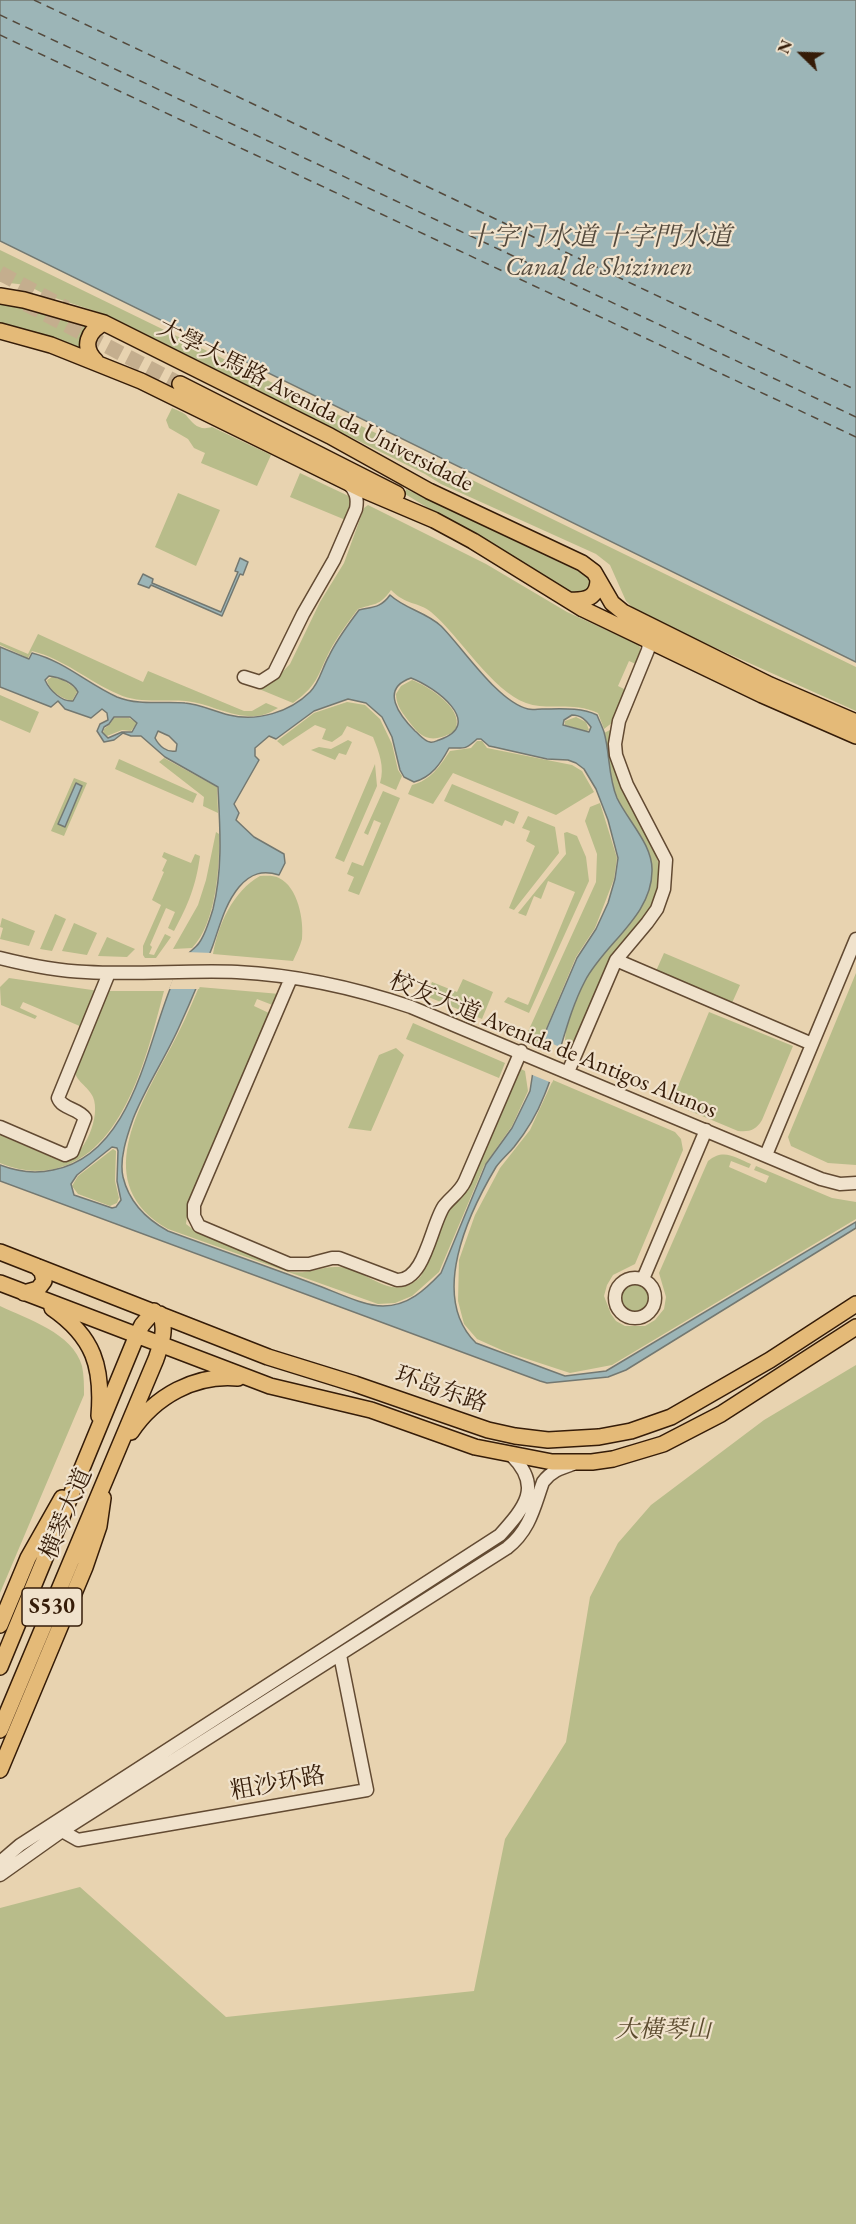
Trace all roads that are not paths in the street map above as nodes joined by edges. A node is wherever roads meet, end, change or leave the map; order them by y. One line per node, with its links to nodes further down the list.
1 (0, 296): 2 (main road, 大學大馬路 Avenida da Universidade)
2 (104, 323): 4 (main road); 6 (main road, 大學大馬路 Avenida da Universidade)
3 (0, 331): 4 (main road, 大學大馬路 Avenida da Universidade)
4 (96, 362): 5 (main road, 大學大馬路 Avenida da Universidade)
5 (348, 483): 7 (main road, 大學大馬路 Avenida da Universidade); 8 (street)
6 (429, 491): 9 (main road); 10 (main road, 大學大馬路 Avenida da Universidade)
7 (380, 497): 8 (street); 9 (main road, 大學大馬路 Avenida da Universidade)
8 (356, 509): 15 (street)
9 (434, 520): 11 (main road, 大學大馬路 Avenida da Universidade)
10 (598, 579): 11 (main road); 16 (main road, 大學大馬路 Avenida da Universidade)
11 (569, 600): 12 (main road, 大學大馬路 Avenida da Universidade)
12 (646, 638): 13 (main road, 大學大馬路 Avenida da Universidade); 14 (street)
13 (664, 646): 14 (street); 17 (main road, 大學大馬路 Avenida da Universidade)
14 (645, 658): 20 (street)
15 (244, 677)
16 (856, 723)
17 (856, 735)
18 (856, 939): 23 (street)
19 (0, 958): 21 (street, 校友大道 Avenida de Antigos Alunos)
20 (616, 960): 23 (street); 25 (street)
21 (109, 973): 22 (street, 校友大道 Avenida de Antigos Alunos); 26 (street)
22 (291, 978): 24 (street, 校友大道 Avenida de Antigos Alunos); 24 (street)
23 (812, 1044): 28 (street)
24 (525, 1053): 25 (street, 校友大道 Avenida de Antigos Alunos)
25 (567, 1071): 27 (street, 校友大道 Avenida de Antigos Alunos)
26 (0, 1127)
27 (706, 1130): 28 (street, 校友大道 Avenida de Antigos Alunos); 32 (street)
28 (766, 1155): 29 (street, 校友大道 Avenida de Antigos Alunos)
29 (856, 1183)
30 (0, 1252): 31 (main road, 环岛东路)
31 (36, 1266): 34 (main road); 36 (main road, 环岛东路)
32 (643, 1279)
33 (0, 1283): 34 (main road, 环岛东路)
34 (30, 1294): 38 (main road, 环岛东路); 43 (main road)
35 (856, 1304): 40 (main road, 环岛东路)
36 (158, 1312): 38 (main road, 横琴大道 / S530); 39 (main road, 横琴大道 / S530); 40 (main road, 环岛东路)
37 (856, 1327): 41 (main road, 环岛东路)
38 (137, 1335): 39 (main road, 环岛东路); 43 (main road, 横琴大道 / S530)
39 (161, 1344): 42 (main road, 环岛东路); 44 (main road, 横琴大道 / S530)
40 (770, 1360): 41 (main road)
41 (779, 1376): 46 (main road, 环岛东路)
42 (253, 1380): 44 (main road); 45 (main road, 环岛东路)
43 (94, 1440): 44 (main road); 47 (main road, 横琴大道 / S530)
44 (116, 1454): 48 (main road, 横琴大道 / S530)
45 (512, 1456): 46 (main road, 环岛东路); 55 (street)
46 (575, 1463): 50 (street)
47 (83, 1466): 49 (main road); 51 (main road, 横琴大道 / S530)
48 (104, 1485): 52 (main road, 横琴大道 / S530); 53 (main road)
49 (0, 1625)
50 (340, 1655): 54 (street); 54 (street, 粗沙环路)
51 (0, 1667)
52 (0, 1730)
53 (0, 1770)
54 (62, 1831): 56 (street)
55 (0, 1862)
56 (0, 1875)

